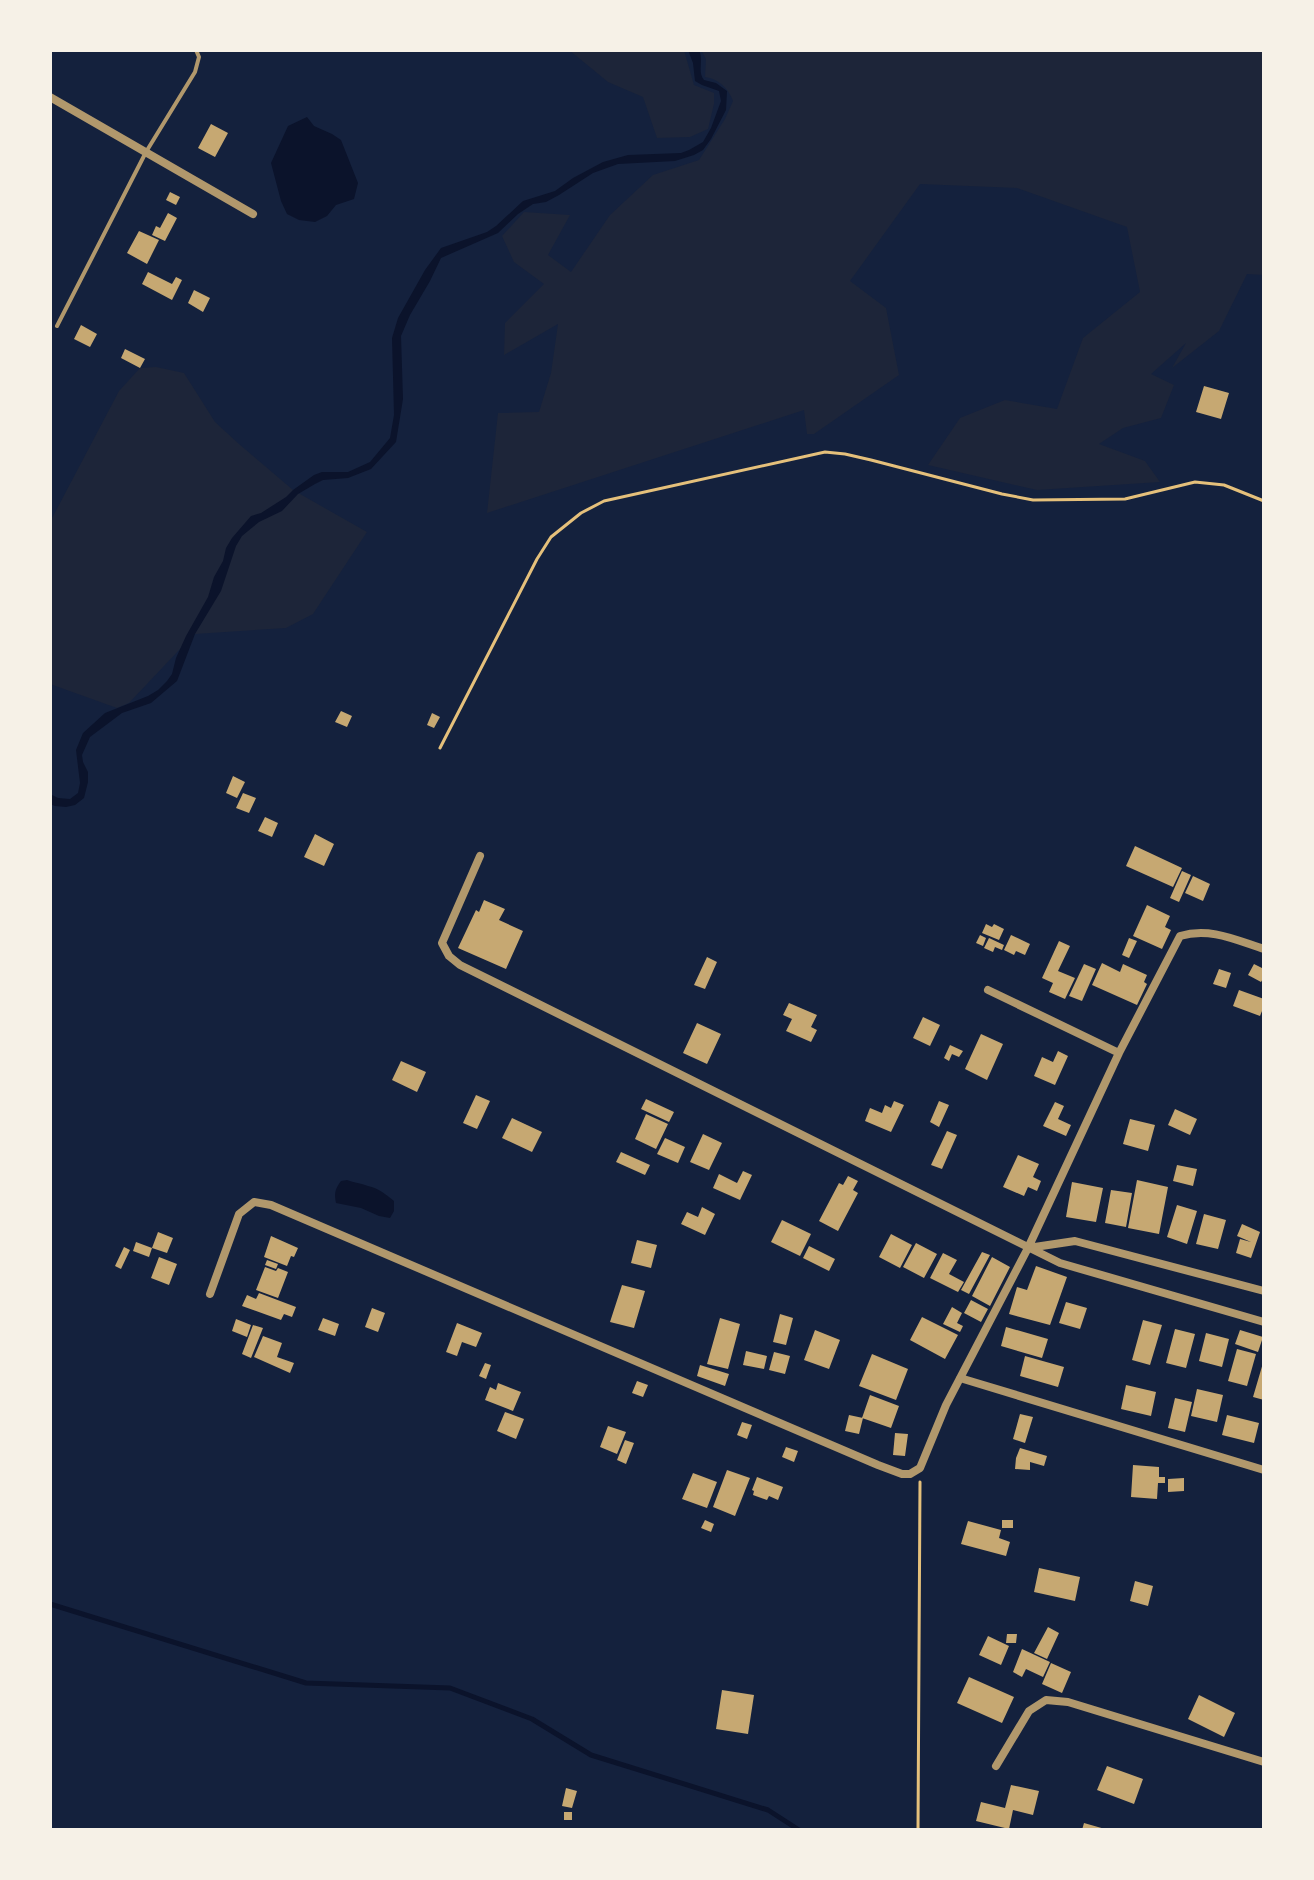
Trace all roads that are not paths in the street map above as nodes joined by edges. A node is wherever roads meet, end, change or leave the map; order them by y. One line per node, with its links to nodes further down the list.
1 (196, 50): 3 (lane)
2 (50, 97): 3 (street)
3 (146, 152): 4 (street); 5 (lane)
4 (253, 214)
5 (57, 326)
6 (480, 856): 10 (street)
7 (1264, 949): 9 (street)
8 (988, 990): 9 (street)
9 (1119, 1053): 10 (street)
10 (1028, 1248): 11 (street); 13 (street); 14 (street)
11 (1264, 1291)
12 (210, 1294): 14 (street)
13 (1264, 1322)
14 (960, 1378): 15 (street)
15 (1264, 1470)
16 (1264, 1762): 17 (street)
17 (996, 1766)

